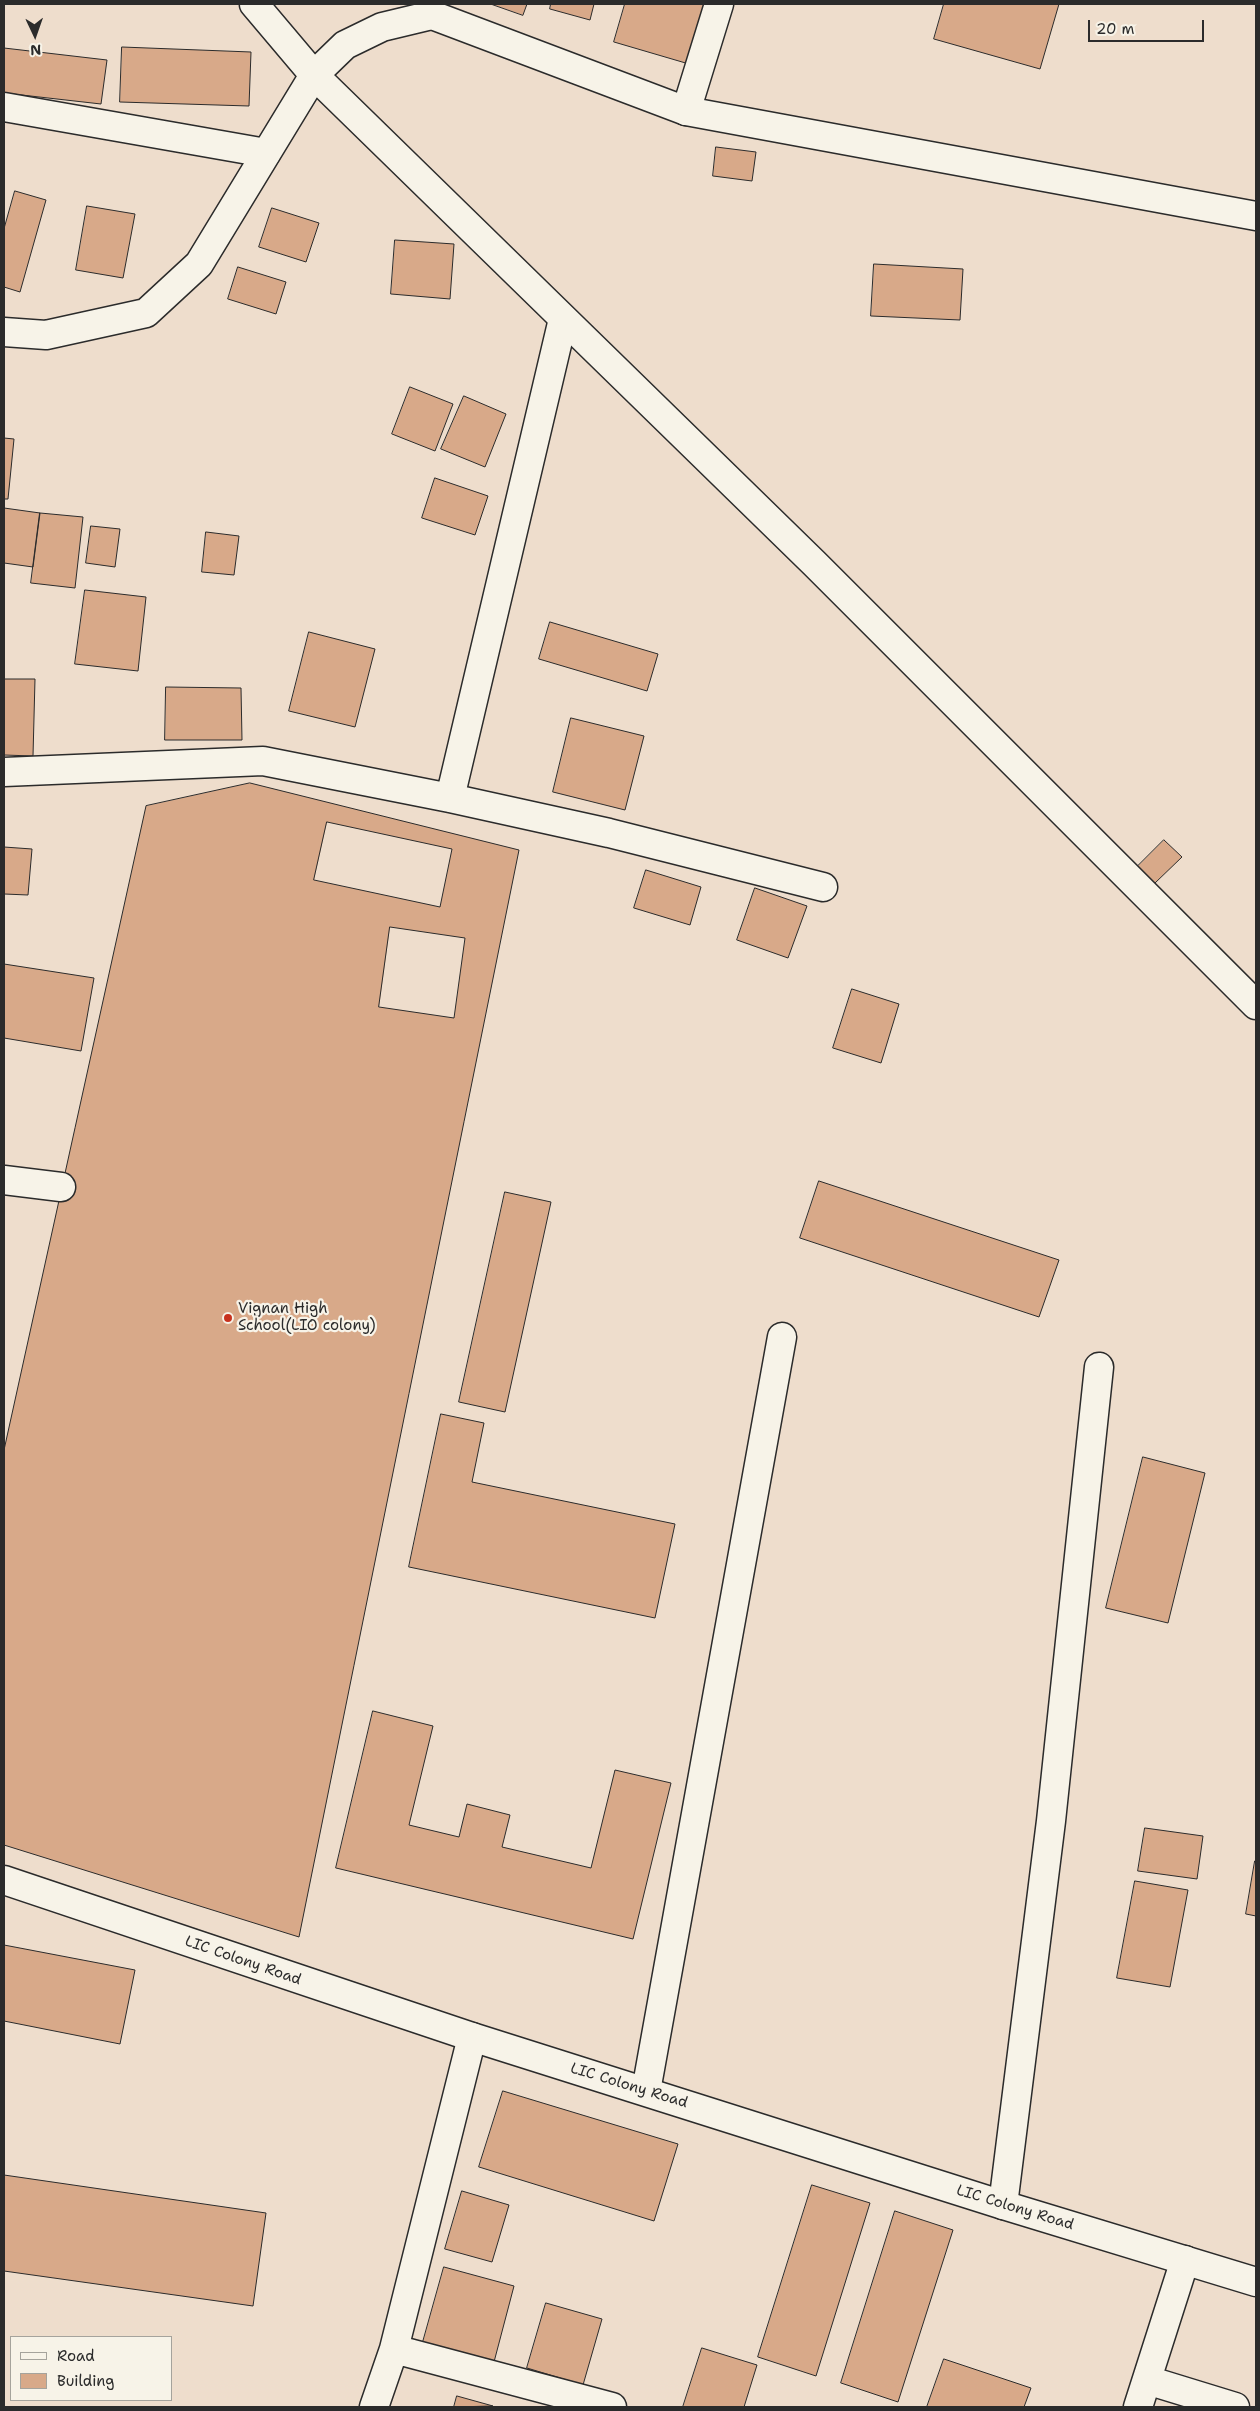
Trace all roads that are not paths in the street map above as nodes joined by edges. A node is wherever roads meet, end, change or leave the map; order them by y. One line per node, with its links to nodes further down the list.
1 (254, 4): 4 (street)
2 (719, 4): 6 (street)
3 (426, 9): 4 (street); 6 (street)
4 (314, 75): 7 (street); 9 (street)
5 (4, 107): 7 (street)
6 (686, 111): 8 (street)
7 (266, 153): 10 (street)
8 (1256, 216)
9 (563, 319): 12 (street); 14 (street)
10 (4, 332)
11 (4, 772): 12 (street)
12 (450, 798): 13 (street)
13 (823, 887)
14 (1256, 1005)
15 (4, 1180): 16 (street)
16 (61, 1187)
17 (782, 1338): 21 (street)
18 (1098, 1367): 22 (street)
19 (4, 1880): 20 (street, LIC Colony Road)
20 (472, 2037): 21 (street, LIC Colony Road); 25 (street)
21 (646, 2091): 22 (street, LIC Colony Road)
22 (1003, 2205): 23 (street, LIC Colony Road)
23 (1185, 2260): 24 (street, LIC Colony Road); 26 (street)
24 (1256, 2282)
25 (394, 2349): 27 (street); 28 (street)
26 (1147, 2380): 29 (street); 30 (street)
27 (374, 2407)
28 (612, 2407)
29 (1138, 2407)
30 (1234, 2407)

